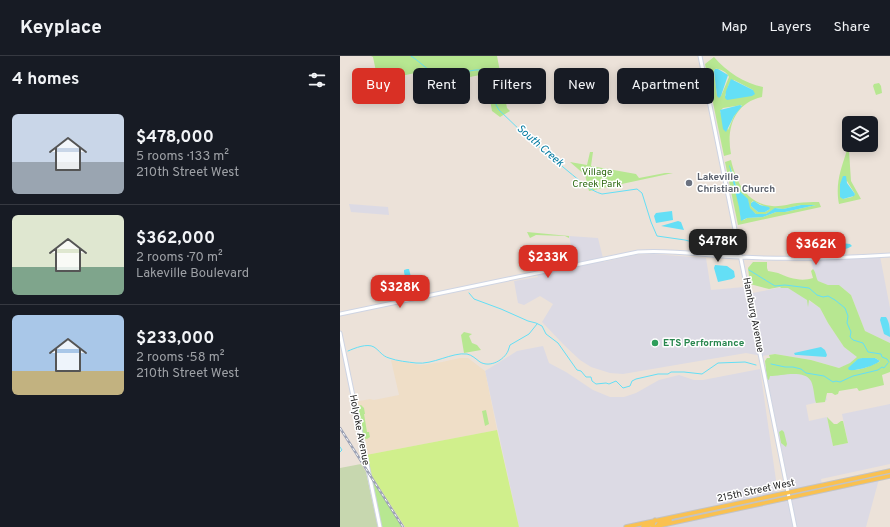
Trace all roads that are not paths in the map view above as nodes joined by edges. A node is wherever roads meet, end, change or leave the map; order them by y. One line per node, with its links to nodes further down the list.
1 (700, 56): 3 (street, Hamburg Avenue)
2 (890, 255): 3 (street)
3 (741, 257): 4 (street); 8 (street, Hamburg Avenue)
4 (340, 314)
5 (340, 333): 12 (street, Holyoke Avenue)
6 (890, 471): 8 (main road, 215th Street West)
7 (889, 476): 9 (main road, 215th Street West)
8 (788, 493): 9 (street, Hamburg Avenue); 10 (main road, 215th Street West)
9 (789, 498): 15 (main road, 215th Street West); 16 (street, Hamburg Avenue)
10 (684, 514): 11 (main road, 215th Street West); 15 (main road)
11 (655, 520): 13 (main road, 215th Street West); 14 (main road)
12 (380, 527)
13 (626, 527)
14 (643, 527)
15 (655, 527)
16 (795, 527)

